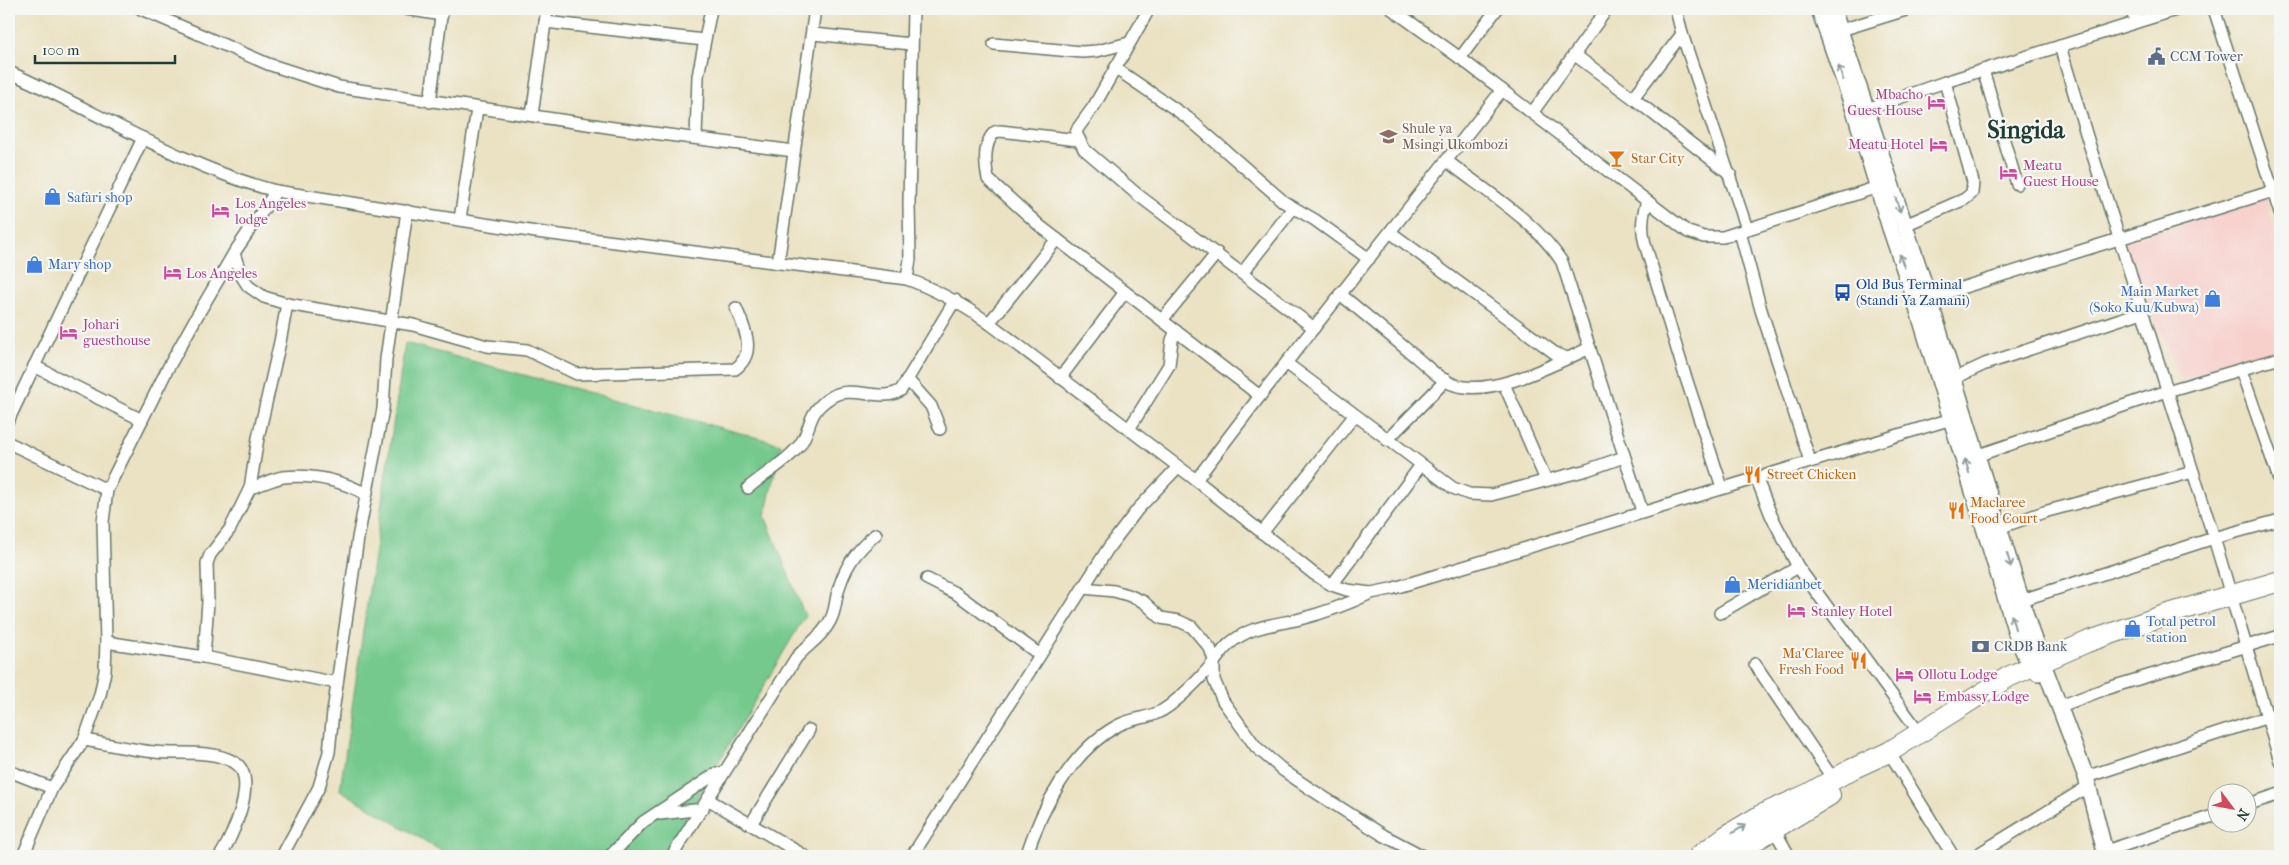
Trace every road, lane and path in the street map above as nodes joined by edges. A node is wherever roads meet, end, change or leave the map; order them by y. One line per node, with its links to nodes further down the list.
1 (141, 9): 37 (street)
2 (406, 9): 18 (street)
3 (547, 9): 19 (street)
4 (711, 9): 24 (street)
5 (815, 9): 22 (street)
6 (913, 9): 26 (street)
7 (1149, 9): 25 (street)
8 (1392, 9): 30 (street)
9 (1497, 9): 30 (street)
10 (1608, 9): 29 (street)
11 (1676, 9): 23 (street)
12 (1819, 9): 49 (main road, one-way to 12)
13 (1833, 9): 21 (main road)
14 (1909, 9): 21 (street)
15 (2131, 9): 20 (street)
16 (2179, 9): 20 (street)
17 (2214, 9): 50 (street)
18 (442, 12): 37 (street)
19 (545, 22): 24 (street); 41 (street)
20 (2136, 22): 28 (street)
21 (1840, 30): 39 (main road)
22 (813, 34): 26 (street); 45 (street)
23 (1682, 34): 36 (street); 47 (street)
24 (704, 40): 43 (street)
25 (1130, 43): 27 (street); 31 (street)
26 (911, 44): 67 (street)
27 (994, 44)
28 (2060, 46): 32 (street); 61 (street)
29 (1575, 55): 36 (street); 40 (street)
30 (1460, 58): 35 (street)
31 (1115, 68): 44 (street); 53 (street)
32 (1983, 70): 34 (street); 48 (street)
33 (9, 72): 42 (street)
34 (1945, 82): 39 (street); 57 (street)
35 (1502, 90): 40 (street); 46 (street)
36 (1633, 98): 47 (street)
37 (430, 102): 38 (street)
38 (477, 109): 41 (street); 56 (street)
39 (1867, 109): 49 (main road)
40 (1532, 113): 52 (street)
41 (532, 115): 43 (street)
42 (143, 138): 51 (street); 84 (street)
43 (696, 138): 45 (street)
44 (1078, 140): 60 (street); 63 (street)
45 (794, 151): 65 (street)
46 (1447, 161): 59 (street); 80 (street)
47 (1730, 174): 58 (street)
48 (2017, 184)
49 (1885, 185): 57 (main road, one-way to 57); 58 (street); 94 (main road, one-way to 49)
50 (2277, 190): 55 (street); 61 (street)
51 (276, 191): 54 (street); 62 (street)
52 (1647, 202): 58 (street); 111 (street)
53 (1293, 208): 64 (street); 66 (street)
54 (407, 211): 56 (street); 76 (street)
55 (2280, 213)
56 (460, 219): 65 (street)
57 (1905, 224): 70 (main road)
58 (1744, 230): 103 (street)
59 (1390, 232): 64 (street); 81 (street)
60 (1057, 239): 68 (street); 77 (street)
61 (2119, 240): 70 (street); 74 (street)
62 (234, 253): 72 (street); 96 (street)
63 (1217, 253): 66 (street); 75 (street)
64 (1369, 259): 69 (street)
65 (778, 263): 67 (street)
66 (1243, 272): 78 (street)
67 (907, 280): 71 (street)
68 (1126, 292): 75 (street); 86 (street)
69 (1340, 294): 78 (street); 89 (street)
70 (1929, 298): 88 (main road)
71 (955, 300): 77 (street); 87 (street)
72 (287, 304): 76 (street); 112 (street)
73 (736, 308): 76 (street)
74 (2142, 312): 88 (street); 91 (street)
75 (1162, 320): 79 (street)
76 (391, 321): 115 (street)
77 (989, 323): 86 (street)
78 (1314, 328): 83 (street)
79 (1176, 331): 92 (street); 98 (street)
80 (1590, 348): 81 (street); 102 (street)
81 (1567, 358): 90 (street)
82 (2280, 358): 85 (street)
83 (1286, 363): 92 (street); 93 (street)
84 (34, 366): 95 (street); 96 (street)
85 (2241, 370): 91 (street); 110 (street)
86 (1060, 378): 98 (street)
87 (906, 379): 97 (street); 113 (street)
88 (1953, 379): 94 (main road)
89 (1446, 380): 90 (street); 99 (street)
90 (1504, 384): 109 (street)
91 (2167, 391): 101 (street); 106 (street)
92 (1260, 396): 108 (street)
93 (1354, 416): 99 (street); 119 (street)
94 (1957, 417): 101 (main road); 103 (street); 138 (main road, one-way to 94)
95 (9, 419)
96 (142, 420): 114 (street)
97 (940, 429)
98 (1128, 429): 105 (street)
99 (1387, 440): 104 (street)
100 (9, 443): 114 (street)
101 (1976, 456): 118 (main road)
102 (1624, 457): 109 (street); 116 (street)
103 (1810, 461): 107 (street)
104 (1421, 465): 109 (street); 125 (street)
105 (1177, 468): 108 (street); 126 (street)
106 (2193, 472): 118 (street); 121 (street)
107 (1756, 477): 111 (street); 122 (street)
108 (1196, 480): 119 (street)
109 (1546, 480)
110 (2280, 482)
111 (1722, 487): 116 (street)
112 (250, 488): 115 (street); 135 (street)
113 (748, 488)
114 (107, 490): 132 (street)
115 (366, 494): 139 (street)
116 (1642, 511): 127 (street)
117 (2280, 520): 121 (street)
118 (1999, 528): 129 (main road, one-way to 129)
119 (1262, 533): 125 (street)
120 (876, 534): 155 (street)
121 (2214, 538): 128 (street); 129 (street)
122 (1798, 567): 130 (street); 144 (street)
123 (927, 578): 134 (street)
124 (2280, 581): 128 (highway)
125 (1332, 585): 127 (street)
126 (1083, 588): 134 (street); 136 (street)
127 (1371, 593): 136 (street)
128 (2231, 596): 133 (street); 138 (highway)
129 (2022, 600): 138 (main road)
130 (1720, 613)
131 (2280, 636): 133 (street)
132 (106, 642): 135 (street); 145 (street)
133 (2244, 645): 140 (street); 142 (street)
134 (1040, 655): 167 (street)
135 (204, 657): 139 (street)
136 (1214, 660): 168 (street); 169 (street)
137 (1755, 664): 151 (street)
138 (2036, 664): 140 (main road); 144 (highway)
139 (337, 683): 164 (street)
140 (2058, 707): 150 (main road)
141 (2280, 713): 142 (street)
142 (2266, 718): 147 (street); 150 (street)
143 (809, 730): 158 (street)
144 (1919, 732): 146 (highway)
145 (84, 740): 152 (street); 163 (street)
146 (1882, 756): 151 (highway); 173 (street)
147 (2280, 761)
148 (9, 771): 152 (street)
149 (717, 773): 156 (street)
150 (2087, 781): 160 (main road); 174 (street)
151 (1836, 784): 159 (highway); 170 (highway, one-way to 151)
152 (52, 788): 162 (street)
153 (2280, 794): 154 (street)
154 (2256, 802)
155 (706, 805): 156 (street); 158 (street); 165 (street)
156 (654, 816): 161 (street)
157 (2206, 819): 160 (street)
158 (751, 824): 166 (street)
159 (1774, 828): 171 (highway); 172 (street)
160 (2106, 854)
161 (615, 855)
162 (23, 856)
163 (220, 856)
164 (282, 856)
165 (672, 856)
166 (806, 856)
167 (912, 856)
168 (1026, 856)
169 (1423, 856)
170 (1699, 856)
171 (1730, 856)
172 (1789, 856)
173 (1954, 856)
174 (1976, 856)

